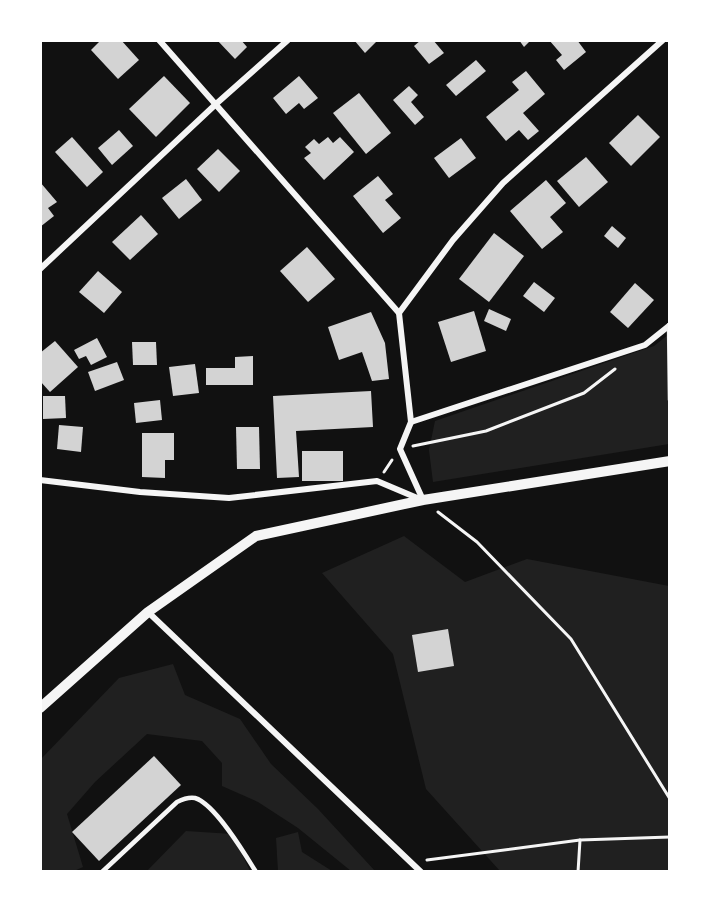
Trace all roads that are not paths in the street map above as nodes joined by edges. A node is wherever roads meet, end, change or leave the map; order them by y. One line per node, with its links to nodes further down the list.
1 (159, 40): 4 (street)
2 (288, 40): 4 (street)
3 (663, 40): 6 (street)
4 (216, 104): 5 (street); 6 (street)
5 (40, 269)
6 (399, 313): 9 (street)
7 (669, 325): 8 (lane); 9 (street)
8 (669, 400)
9 (411, 422): 12 (street)
10 (669, 461): 12 (street)
11 (40, 480): 12 (street)
12 (423, 500): 13 (street)
13 (148, 612): 14 (street); 17 (street)
14 (40, 708)
15 (102, 872): 16 (lane)
16 (256, 872)
17 (421, 872)

